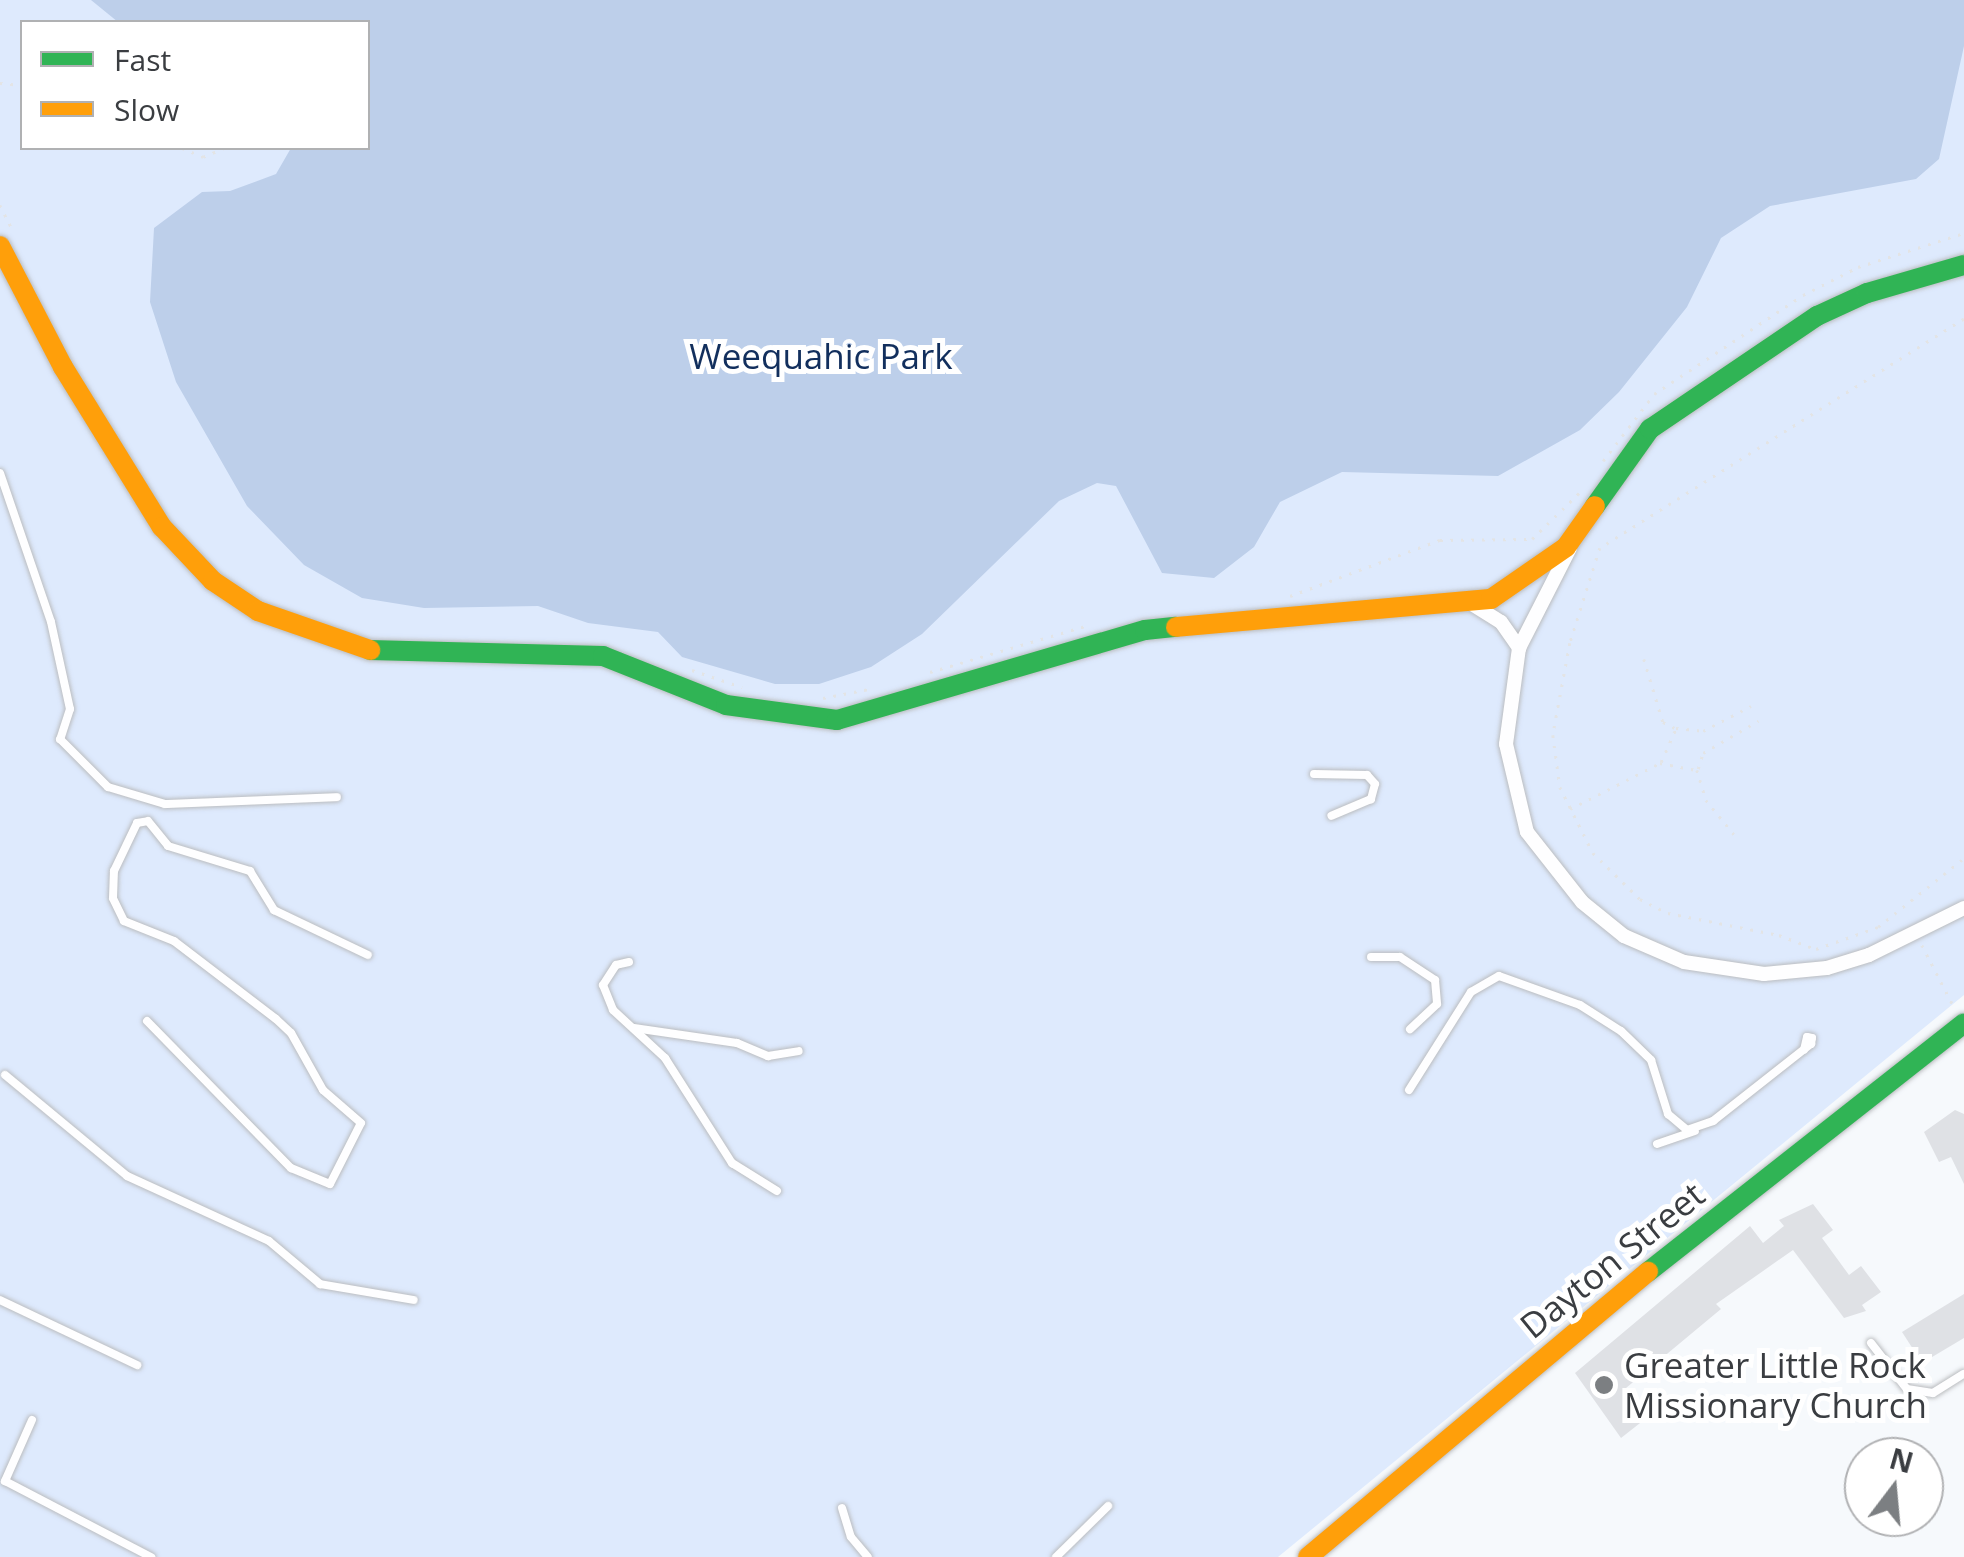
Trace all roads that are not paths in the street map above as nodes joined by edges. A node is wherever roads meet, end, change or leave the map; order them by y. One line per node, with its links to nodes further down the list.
1 (0, 246): 5 (street)
2 (1964, 265): 4 (street)
3 (0, 473): 8 (lane)
4 (1578, 534): 5 (street); 6 (street)
5 (1472, 604): 6 (street)
6 (1519, 648): 10 (street)
7 (1314, 774): 9 (lane)
8 (337, 798)
9 (1332, 816)
10 (1964, 908)
11 (368, 955): 14 (lane)
12 (1371, 957): 17 (lane)
13 (629, 962): 16 (lane)
14 (147, 1020)
15 (1961, 1020): 37 (street, Dayton Street)
16 (630, 1026): 18 (lane); 24 (lane)
17 (1410, 1029)
18 (799, 1050)
19 (1804, 1050): 22 (lane)
20 (5, 1076): 26 (lane)
21 (1409, 1090): 22 (lane)
22 (1698, 1130): 23 (lane)
23 (1657, 1144)
24 (777, 1190)
25 (0, 1300): 28 (lane)
26 (414, 1300)
27 (1872, 1343): 29 (lane)
28 (137, 1366)
29 (1964, 1374)
30 (32, 1420): 31 (lane)
31 (2, 1480): 34 (lane)
32 (1108, 1506): 36 (lane)
33 (842, 1508): 35 (lane)
34 (151, 1557)
35 (868, 1557)
36 (1056, 1557)
37 (1308, 1557)

